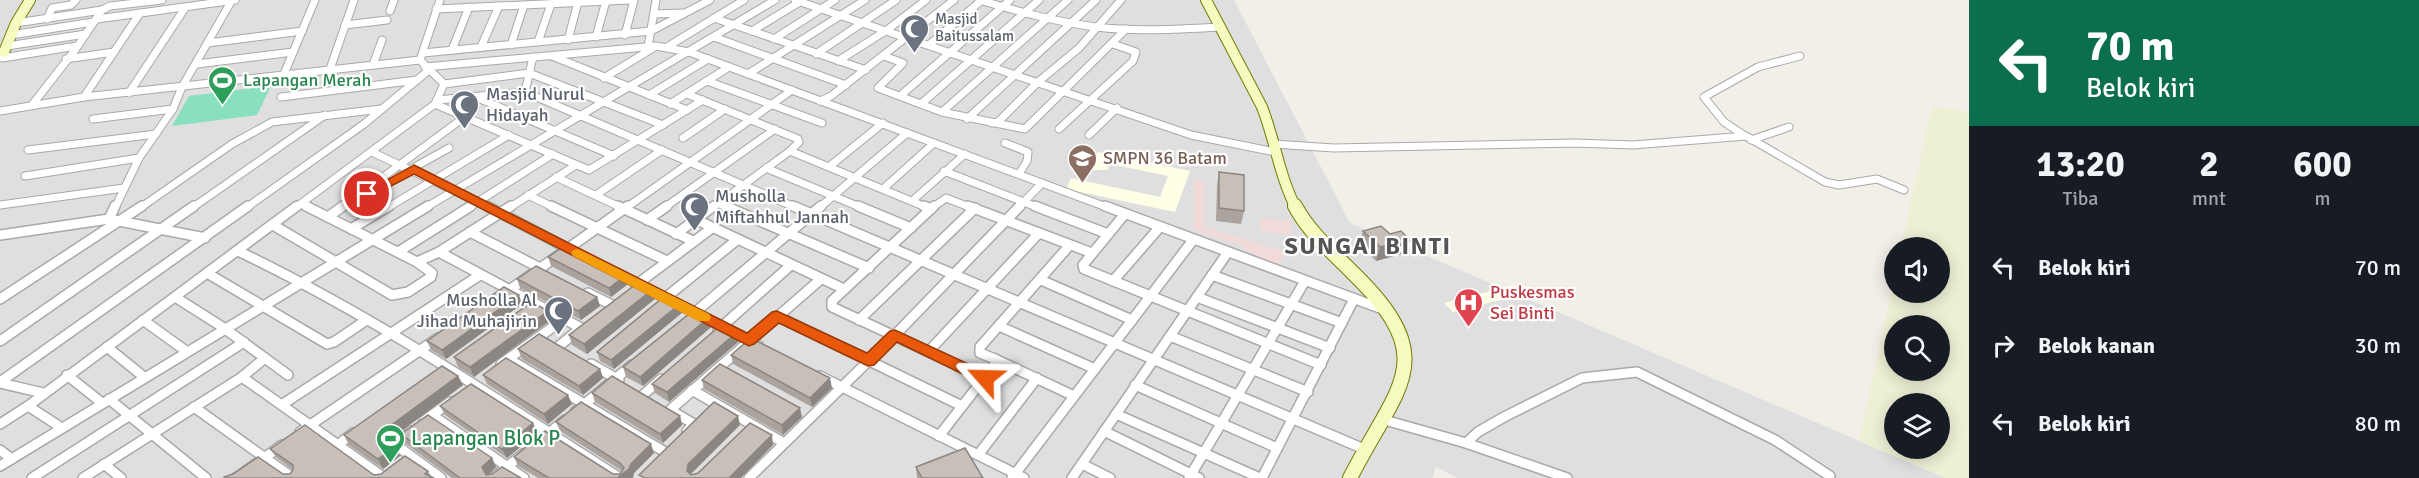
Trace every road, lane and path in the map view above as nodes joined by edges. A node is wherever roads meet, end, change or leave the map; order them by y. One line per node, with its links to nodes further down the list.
1 (30, 0): 56 (street)
2 (57, 0): 39 (street)
3 (76, 0): 39 (street)
4 (117, 0): 36 (street)
5 (162, 0): 36 (street)
6 (233, 0): 30 (street); 78 (street)
7 (315, 0): 64 (street)
8 (354, 0): 58 (street)
9 (394, 0): 44 (street)
10 (440, 0): 42 (street)
11 (632, 0): 32 (street); 69 (street)
12 (656, 0): 48 (street)
13 (710, 0): 47 (street)
14 (744, 0): 50 (street)
15 (775, 0): 59 (street)
16 (800, 0): 41 (street); 66 (street)
17 (835, 0): 41 (street)
18 (866, 0): 49 (street)
19 (896, 0): 55 (street)
20 (926, 0): 63 (street)
21 (954, 0): 72 (street)
22 (981, 0): 38 (street); 79 (street)
23 (1010, 0): 38 (street)
24 (1040, 0): 45 (street)
25 (1068, 0): 51 (street)
26 (1096, 0): 57 (street)
27 (1121, 0): 60 (street)
28 (1206, 0): 61 (street)
29 (214, 1): 30 (street); 35 (street)
30 (224, 1)
31 (556, 2): 33 (street); 34 (street); 77 (street)
32 (606, 2): 34 (street); 70 (street)
33 (529, 3): 37 (street); 81 (street)
34 (578, 3): 75 (street)
35 (191, 5): 46 (street); 127 (street)
36 (110, 6): 43 (street)
37 (499, 6): 40 (street); 85 (street)
38 (1003, 6): 45 (street); 89 (street)
39 (52, 8): 52 (street)
40 (469, 8): 42 (street); 88 (street)
41 (823, 8): 49 (street); 73 (street)
42 (436, 9): 95 (street)
43 (102, 10): 52 (street); 53 (street)
44 (390, 11)
45 (1026, 12): 51 (street); 103 (street)
46 (140, 13): 53 (street); 90 (street)
47 (687, 13): 48 (street); 65 (street)
48 (654, 14): 65 (street)
49 (843, 15): 55 (street); 84 (street)
50 (714, 18): 59 (street); 87 (street)
51 (1048, 18): 57 (street); 108 (street)
52 (47, 19): 56 (street)
53 (95, 20): 67 (street); 68 (street)
54 (387, 20): 58 (street)
55 (865, 22): 63 (street); 94 (street)
56 (16, 23): 67 (street)
57 (1072, 23): 60 (street); 115 (street)
58 (345, 25): 110 (street)
59 (734, 25): 66 (street); 71 (street)
60 (1097, 27): 62 (street); 119 (street)
61 (1220, 27): 62 (street); 175 (street)
62 (1126, 29): 80 (street)
63 (887, 30): 72 (street); 104 (street)
64 (302, 31): 78 (street); 91 (street)
65 (651, 31): 69 (street); 86 (street)
66 (752, 32): 73 (street)
67 (11, 34): 93 (street)
68 (86, 34): 82 (street); 93 (street)
69 (625, 35): 70 (street)
70 (596, 37): 75 (street)
71 (714, 37): 92 (street); 100 (street)
72 (909, 38): 79 (street); 97 (street)
73 (774, 39): 84 (street)
74 (382, 40): 106 (street)
75 (568, 40): 76 (street)
76 (554, 41): 77 (street); 96 (street)
77 (538, 42): 81 (street)
78 (208, 43): 105 (street)
79 (930, 44): 89 (street)
80 (1113, 44): 125 (street); 134 (street)
81 (511, 45): 85 (street)
82 (77, 46): 93 (street); 101 (street)
83 (656, 46): 86 (street); 87 (street); 116 (street)
84 (794, 46): 94 (street); 100 (street)
85 (482, 47): 88 (street)
86 (648, 47): 96 (street)
87 (667, 47): 92 (street)
88 (452, 50): 95 (street)
89 (950, 51): 103 (street); 130 (street)
90 (114, 52): 101 (street); 132 (street)
91 (293, 52): 105 (street); 113 (street)
92 (689, 52): 102 (street); 123 (street)
93 (2, 54)
94 (816, 54): 104 (street)
95 (421, 56): 106 (street); 109 (street)
96 (551, 56): 99 (street); 116 (street)
97 (884, 56): 111 (street); 130 (street)
98 (1800, 56): 169 (street)
99 (533, 57): 109 (street); 112 (street)
100 (773, 58): 114 (street); 121 (street)
101 (65, 59): 141 (street)
102 (708, 59): 107 (street); 129 (street)
103 (973, 59): 108 (street); 140 (street)
104 (838, 61): 111 (street)
105 (197, 64): 122 (street)
106 (373, 65): 110 (street)
107 (729, 67): 114 (street); 118 (street)
108 (994, 67): 115 (street); 149 (street)
109 (427, 68): 117 (street); 120 (street)
110 (330, 69): 113 (street)
111 (866, 70): 121 (street)
112 (529, 73): 120 (street); 126 (street); 135 (street)
113 (284, 74): 122 (street)
114 (748, 74): 124 (street)
115 (1016, 74): 119 (street); 155 (street)
116 (604, 78): 123 (street)
117 (417, 80): 131 (street); 145 (street)
118 (707, 81): 128 (street); 142 (street)
119 (1038, 82): 125 (street); 158 (street)
120 (444, 84): 138 (street)
121 (846, 85): 137 (street)
122 (182, 87): 127 (street); 144 (street)
123 (626, 87): 129 (street); 135 (street)
124 (792, 90): 137 (street); 142 (street)
125 (1062, 91): 134 (street); 158 (street)
126 (525, 92): 133 (street); 150 (street)
127 (129, 93): 132 (street)
128 (687, 94): 136 (street); 139 (street)
129 (649, 95): 139 (street)
130 (900, 96): 140 (street)
131 (281, 97)
132 (84, 98): 141 (street)
133 (478, 98): 138 (street); 163 (street)
134 (1090, 99): 143 (street); 162 (street)
135 (603, 100): 150 (street); 159 (street)
136 (703, 100): 146 (street); 147 (street)
137 (820, 101): 157 (street)
138 (436, 102): 152 (street); 179 (street)
139 (670, 104): 146 (street)
140 (921, 104): 149 (street)
141 (32, 105): 148 (street)
142 (773, 105): 154 (street); 156 (street)
143 (1117, 108): 167 (street); 175 (street)
144 (172, 109): 153 (street); 165 (street)
145 (381, 109): 151 (street); 238 (street)
146 (687, 110): 159 (street)
147 (725, 110): 154 (street); 168 (street)
148 (0, 111)
149 (942, 112): 155 (street)
150 (579, 114): 163 (street); 170 (street)
151 (325, 115): 224 (street); 231 (street)
152 (466, 116): 166 (street); 185 (street)
153 (93, 119)
154 (750, 119): 161 (street); 184 (street)
155 (968, 119): 158 (street)
156 (822, 123)
157 (883, 123): 164 (street); 187 (street)
158 (992, 123)
159 (663, 125): 170 (street)
160 (1789, 127): 169 (street)
161 (775, 129): 178 (street); 191 (street)
162 (1059, 129)
163 (553, 130): 173 (street); 182 (street)
164 (907, 133): 171 (street); 195 (street)
165 (156, 134): 176 (street); 183 (street)
166 (509, 135): 173 (street); 196 (street)
167 (1089, 135)
168 (683, 138)
169 (1749, 138): 175 (street); 202 (street)
170 (638, 140): 177 (street); 182 (street)
171 (934, 143): 181 (street); 200 (street)
172 (1005, 143): 192 (street)
173 (532, 144): 180 (street); 201 (street)
174 (449, 148): 189 (street)
175 (1274, 148): 293 (street)
176 (28, 150)
177 (662, 150): 184 (street); 204 (street)
178 (790, 151): 187 (street); 188 (street)
179 (372, 152): 185 (street); 211 (street)
180 (553, 154): 186 (street); 206 (street)
181 (964, 154): 190 (street); 192 (street)
182 (614, 156): 186 (street)
183 (139, 158): 193 (street); 199 (street)
184 (690, 161): 191 (street); 213 (street)
185 (399, 163): 189 (street); 208 (street)
186 (576, 165): 194 (street)
187 (830, 166): 195 (street)
188 (766, 168): 198 (street); 205 (street)
189 (414, 169): 196 (street); 208 (street)
190 (944, 171): 207 (street); 209 (street)
191 (715, 172): 198 (street); 222 (street)
192 (1019, 174): 197 (street)
193 (25, 176)
194 (556, 177): 203 (street); 204 (street)
195 (855, 178): 200 (street); 205 (street)
196 (434, 180): 201 (street); 230 (street)
197 (1042, 183): 209 (street); 218 (street)
198 (743, 184): 210 (street); 217 (street)
199 (124, 188): 212 (street); 220 (street)
200 (883, 189): 207 (street)
201 (455, 190): 206 (street); 240 (street)
202 (1904, 190)
203 (528, 195): 216 (street); 226 (street)
204 (596, 195): 213 (street)
205 (834, 196): 217 (street); 228 (street)
206 (480, 201): 216 (street); 247 (street)
207 (912, 201): 215 (street)
208 (351, 202): 219 (street)
209 (1024, 202): 223 (street); 236 (street)
210 (718, 203): 221 (street); 235 (street)
211 (302, 204): 219 (street); 225 (street)
212 (0, 205)
213 (623, 208): 222 (street); 226 (street)
214 (975, 208): 215 (street); 223 (street); 253 (street)
215 (931, 209): 228 (street)
216 (500, 213): 232 (street); 245 (street)
217 (812, 214): 235 (street); 244 (street)
218 (1124, 215): 229 (street); 236 (street)
219 (328, 217): 230 (street)
220 (109, 219): 224 (street); 237 (street)
221 (695, 219): 227 (street); 234 (street)
222 (647, 220): 234 (street)
223 (1006, 220): 233 (street); 263 (street)
224 (121, 221): 231 (street); 282 (street)
225 (273, 225): 246 (street); 254 (street)
226 (596, 228): 245 (street); 255 (street)
227 (712, 228): 239 (street); 242 (street)
228 (911, 228): 244 (street)
229 (1159, 228): 241 (street); 268 (street)
230 (351, 229): 240 (street)
231 (162, 230): 238 (street); 313 (street)
232 (470, 232): 248 (street); 258 (street)
233 (1039, 233): 243 (street); 272 (street)
234 (676, 234): 242 (street)
235 (789, 234): 251 (street); 260 (street)
236 (1108, 234): 252 (street)
237 (0, 235)
238 (205, 238): 352 (street)
239 (738, 239): 251 (street); 281 (street)
240 (371, 240): 247 (street); 254 (street)
241 (1192, 240): 249 (street); 277 (street)
242 (693, 241): 255 (street)
243 (1070, 246): 252 (street); 267 (street)
244 (890, 247): 253 (street); 260 (street)
245 (568, 248): 250 (street); 258 (street)
246 (238, 251): 261 (street); 270 (street)
247 (398, 252): 256 (street)
248 (439, 252): 256 (street); 264 (street)
249 (1228, 252): 265 (street); 269 (street)
250 (578, 253)
251 (766, 253): 257 (street); 292 (street)
252 (1092, 253): 268 (street)
253 (920, 260): 263 (street); 298 (street)
254 (337, 261): 256 (street); 270 (street)
255 (667, 261): 271 (street)
256 (417, 262)
257 (791, 265): 266 (street); 303 (street)
258 (540, 268): 262 (street); 275 (street)
259 (608, 268): 271 (street)
260 (869, 268): 274 (street)
261 (207, 273): 278 (street); 288 (street)
262 (550, 273)
263 (955, 274): 272 (street); 310 (street)
264 (480, 275): 275 (street); 308 (street)
265 (1212, 275): 279 (street); 287 (street)
266 (821, 279): 274 (street); 294 (street)
267 (1041, 280): 286 (street); 299 (street)
268 (1113, 281): 277 (street)
269 (1305, 281): 283 (street); 287 (street)
270 (303, 282): 288 (street); 300 (street)
271 (638, 284): 276 (street); 281 (street)
272 (988, 288): 286 (street); 324 (street)
273 (581, 289): 280 (street)
274 (844, 289): 298 (street)
275 (509, 290): 284 (street); 285 (street)
276 (629, 291)
277 (1150, 296): 291 (street); 299 (street)
278 (175, 297): 296 (street); 304 (street)
279 (1197, 297): 291 (street); 305 (street)
280 (620, 298)
281 (666, 298): 289 (street); 292 (street)
282 (0, 299)
283 (1354, 299): 293 (street); 301 (street)
284 (491, 302)
285 (534, 304): 290 (street); 295 (street)
286 (1019, 304): 302 (street); 315 (street)
287 (1293, 304): 301 (street); 305 (street)
288 (265, 305): 300 (street); 304 (street)
289 (657, 305)
290 (525, 310)
291 (1187, 312): 311 (street); 316 (street)
292 (695, 313): 297 (street); 303 (street)
293 (1392, 313): 374 (street)
294 (777, 316): 312 (street); 333 (street)
295 (564, 319): 309 (street); 318 (street)
296 (143, 320): 317 (street); 320 (street)
297 (686, 320)
298 (859, 320): 310 (street)
299 (1132, 320): 315 (street)
300 (365, 321): 308 (street)
301 (1342, 323): 319 (street)
302 (999, 326): 330 (street); 338 (street)
303 (722, 327): 307 (street); 312 (street)
304 (225, 328): 314 (street); 320 (street)
305 (1278, 328): 316 (street); 319 (street)
306 (446, 333): 321 (street)
307 (713, 334)
308 (391, 335): 321 (street); 363 (street)
309 (542, 335): 318 (street); 329 (street)
310 (895, 335): 324 (street); 333 (street)
311 (1170, 336): 331 (street); 339 (street)
312 (749, 340): 323 (street); 335 (street)
313 (0, 341)
314 (244, 342): 328 (street); 370 (street)
315 (1114, 344): 331 (street); 338 (street)
316 (1269, 344): 336 (street); 339 (street)
317 (107, 346): 345 (street); 347 (street)
318 (559, 346): 322 (street)
319 (1330, 348): 336 (street)
320 (186, 351): 347 (street)
321 (419, 351): 337 (street); 377 (street)
322 (569, 351)
323 (770, 351)
324 (929, 351): 350 (street)
325 (596, 355): 334 (street)
326 (578, 357): 334 (street)
327 (642, 357): 359 (street)
328 (265, 358): 346 (street); 348 (street)
329 (509, 359): 342 (street); 364 (street)
330 (995, 359): 350 (street); 351 (street)
331 (1154, 360): 353 (street); 360 (street)
332 (454, 361): 337 (street)
333 (868, 361): 354 (street); 366 (street)
334 (588, 362): 359 (street)
335 (721, 365): 340 (street); 355 (street)
336 (1321, 365): 357 (street)
337 (446, 367): 344 (street); 356 (street)
338 (1095, 369): 361 (street)
339 (1254, 369): 357 (street); 360 (street)
340 (731, 370)
341 (811, 371): 354 (street)
342 (491, 372)
343 (669, 372): 359 (street)
344 (436, 374)
345 (67, 375): 358 (street); 362 (street)
346 (288, 375)
347 (144, 377): 362 (street)
348 (242, 377): 363 (street); 367 (street)
349 (482, 378): 356 (street)
350 (985, 378): 366 (street)
351 (1036, 378): 361 (street); 391 (street)
352 (0, 383): 358 (street)
353 (1135, 385): 369 (street); 375 (street)
354 (842, 386): 372 (street); 383 (street)
355 (693, 390): 359 (street); 385 (street)
356 (465, 391): 371 (street); 381 (street)
357 (1308, 392): 373 (street)
358 (43, 393): 365 (street)
359 (643, 394): 364 (street); 364 (street)
360 (1238, 395): 373 (street); 375 (street)
361 (1074, 396): 400 (street)
362 (106, 401): 370 (street); 378 (street)
363 (283, 404): 377 (street)
364 (584, 404): 381 (street)
365 (28, 406): 376 (street); 378 (street)
366 (962, 406): 383 (street)
367 (194, 407): 382 (street); 392 (street)
368 (802, 410): 372 (street)
369 (1116, 414): 380 (street); 390 (street)
370 (128, 415): 382 (street); 402 (street)
371 (432, 415): 397 (street); 398 (street)
372 (812, 415): 385 (street)
373 (1294, 419): 387 (street); 388 (street)
374 (1381, 419): 384 (street); 388 (street)
375 (1221, 423): 387 (street); 390 (street)
376 (0, 424)
377 (310, 425): 386 (street); 392 (street)
378 (62, 428): 393 (street)
379 (358, 430): 386 (street)
380 (1104, 431): 395 (street); 401 (street)
381 (549, 433): 397 (street); 411 (street)
382 (152, 434): 394 (street); 405 (street)
383 (939, 436): 391 (street)
384 (1466, 442): 399 (street); 417 (street)
385 (784, 443): 412 (street)
386 (339, 444): 398 (street)
387 (1278, 448): 415 (street)
388 (1364, 449): 416 (street)
389 (0, 450): 393 (street)
390 (1205, 454): 401 (street); 415 (street)
391 (978, 455): 400 (street)
392 (265, 457): 406 (street); 407 (street)
393 (12, 459): 396 (street)
394 (104, 464): 403 (street); 404 (street)
395 (1082, 464): 413 (street); 414 (street)
396 (0, 466)
397 (507, 467): 409 (street); 410 (street)
398 (394, 469): 408 (street)
399 (1830, 476)
400 (1017, 477)
401 (1193, 477)
402 (32, 478)
403 (83, 478)
404 (121, 478)
405 (207, 478)
406 (236, 478)
407 (293, 478)
408 (441, 478)
409 (493, 478)
410 (524, 478)
411 (620, 478)
412 (749, 478)
413 (1072, 478)
414 (1110, 478)
415 (1261, 478)
416 (1350, 478)
417 (1567, 478)

